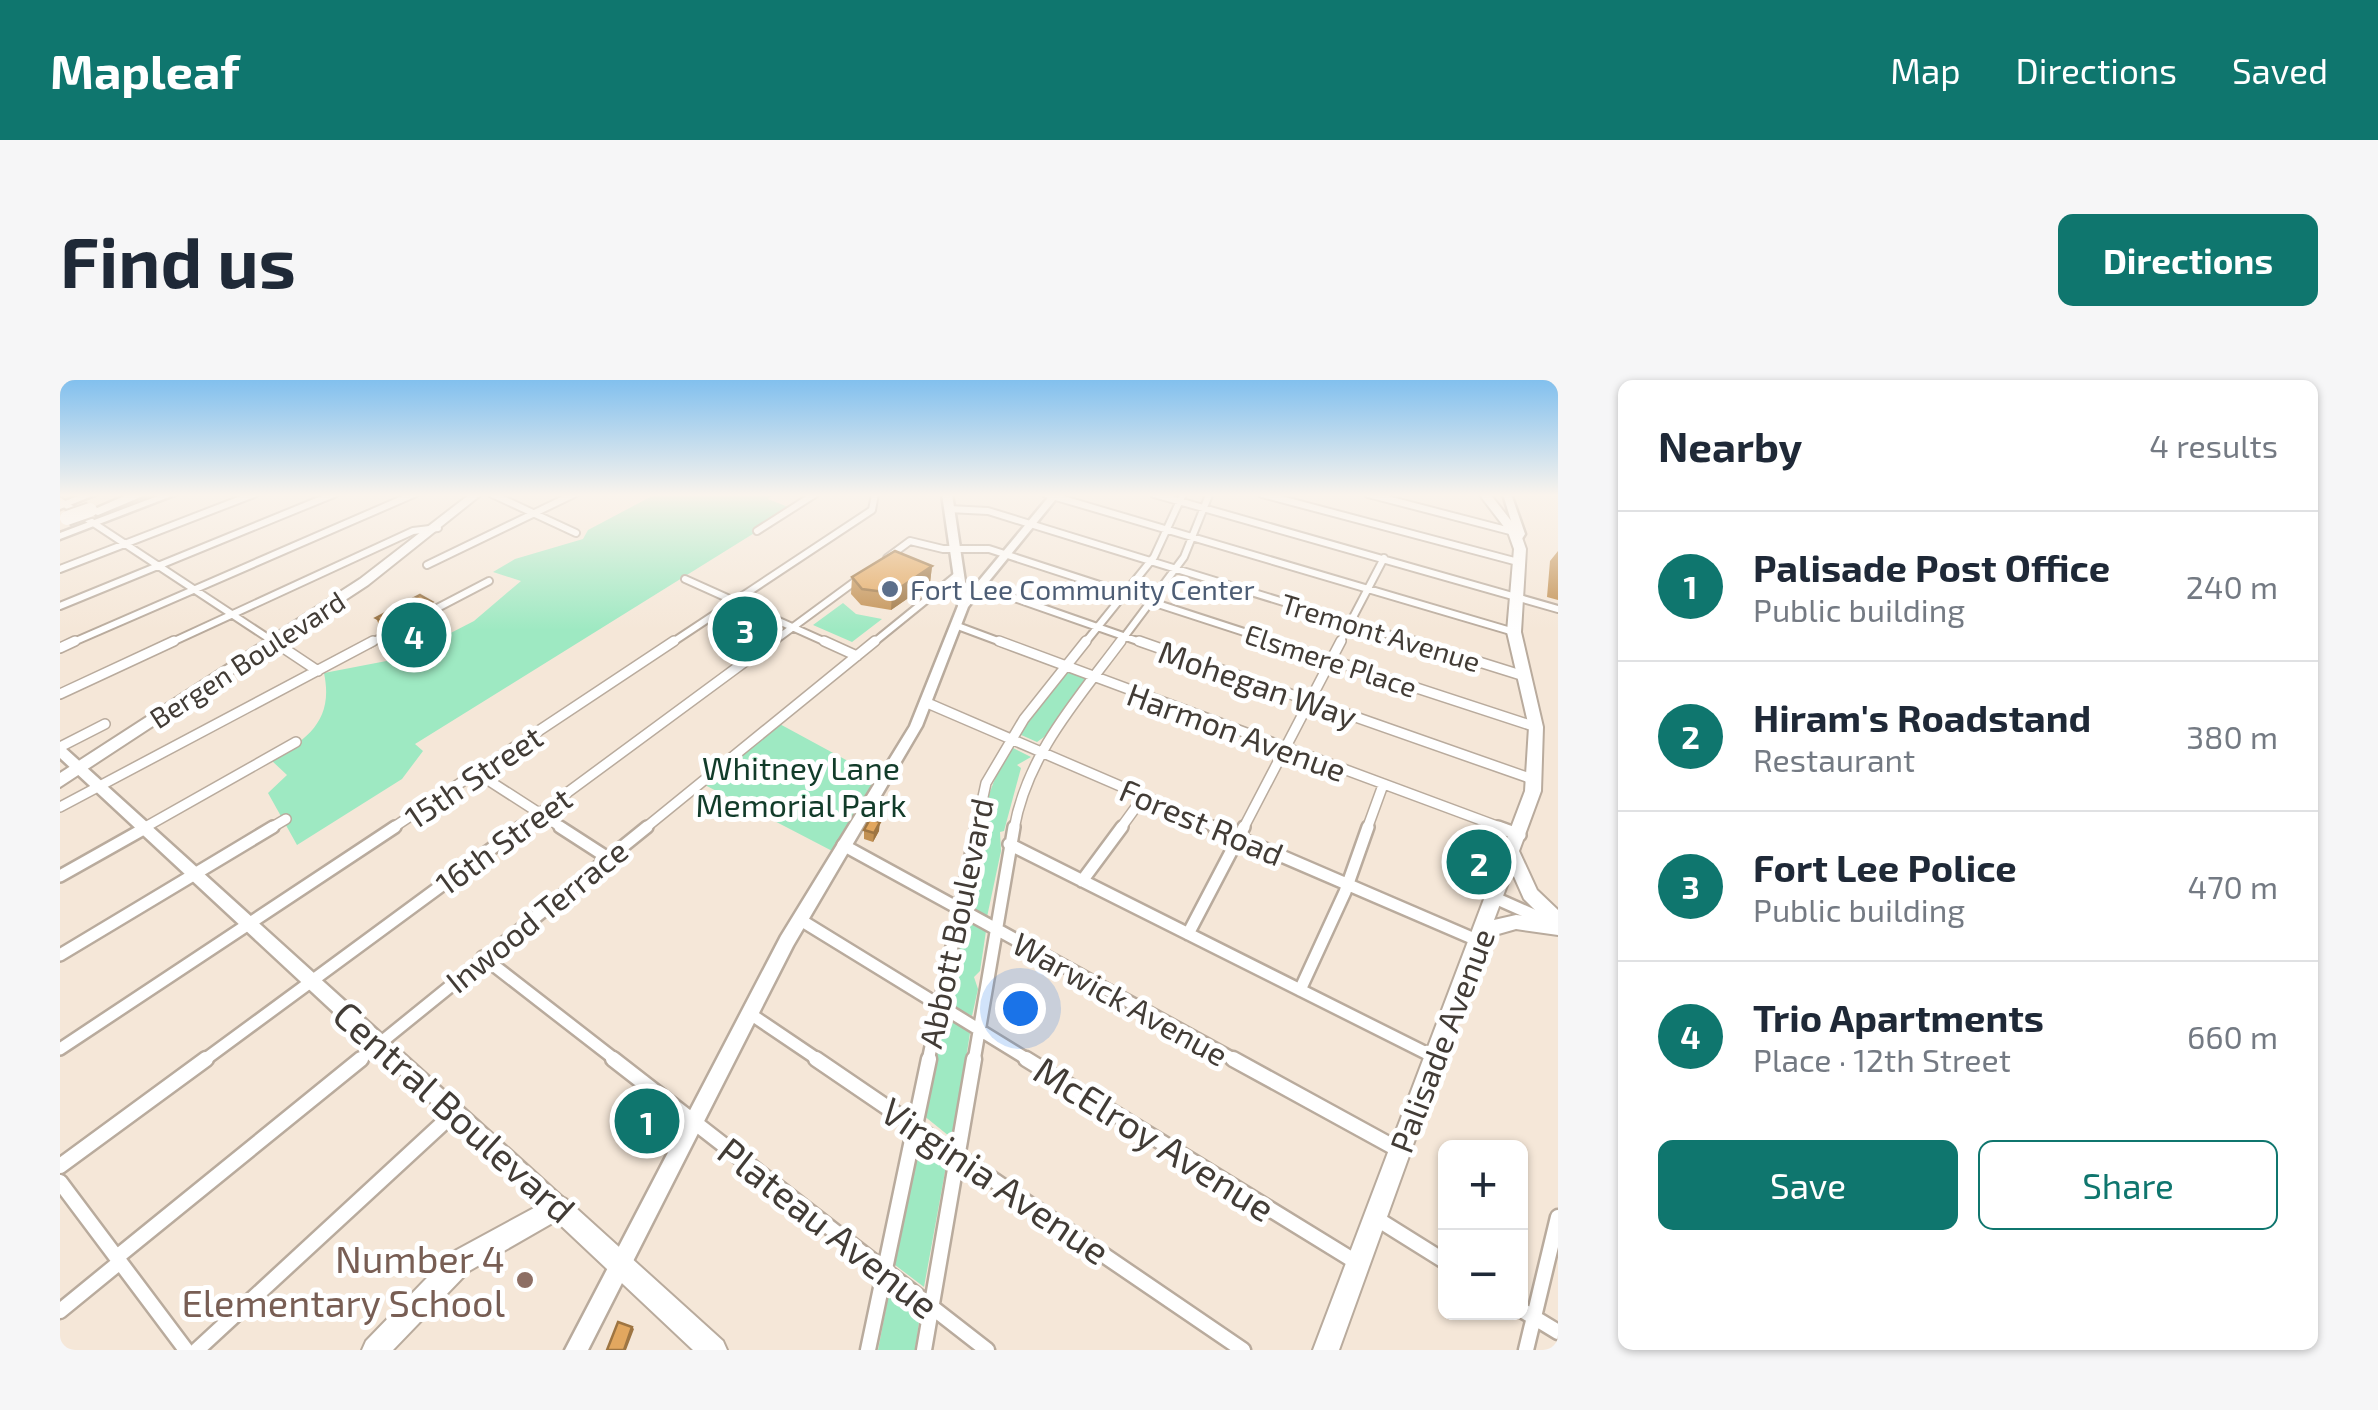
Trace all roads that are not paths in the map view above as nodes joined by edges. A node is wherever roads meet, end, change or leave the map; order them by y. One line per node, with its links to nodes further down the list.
1 (118, 539): 21 (street)
2 (139, 539): 21 (street)
3 (225, 539): 29 (street)
4 (311, 539): 37 (street)
5 (395, 539): 45 (street)
6 (421, 539): 52 (main road, Bergen Boulevard)
7 (480, 539): 28 (street)
8 (828, 539): 41 (street, 15th Street)
9 (953, 539): 23 (main road)
10 (1017, 539): 24 (street)
11 (1018, 539): 25 (main road)
12 (1079, 539): 27 (street, Tremont Avenue)
13 (1163, 539): 27 (street, Abbott Boulevard)
14 (1192, 539): 30 (street, Abbott Boulevard)
15 (1197, 539): 36 (street)
16 (1317, 539): 26 (street)
17 (1484, 539): 22 (street)
18 (1498, 539): 22 (street)
19 (1513, 539): 22 (main road)
20 (1519, 539): 22 (street, Palisade Avenue)
21 (124, 545): 29 (street); 31 (street)
22 (1517, 546): 39 (main road, Palisade Avenue)
23 (954, 549): 24 (street, Elsmere Place); 32 (main road); 48 (street, 16th Street)
24 (990, 549): 25 (street, Elsmere Place)
25 (1008, 555): 35 (main road); 38 (street, Elsmere Place)
26 (1384, 558): 36 (street); 39 (street)
27 (1151, 562): 30 (street, Tremont Avenue); 38 (street, Abbott Boulevard)
28 (427, 565)
29 (158, 567): 37 (street); 42 (street)
30 (1176, 569): 40 (street, Abbott Boulevard); 46 (street, Tremont Avenue)
31 (60, 570)
32 (958, 575): 43 (main road); 54 (street, Inwood Terrace)
33 (489, 580): 57 (street)
34 (685, 580): 41 (street)
35 (980, 586): 43 (main road); 49 (street, Mohegan Way)
36 (1368, 589): 46 (street); 50 (street)
37 (194, 591): 45 (street); 53 (street)
38 (1127, 593): 40 (street, Elsmere Place); 49 (street, Abbott Boulevard)
39 (1513, 594): 44 (street); 50 (main road, Palisade Avenue)
40 (1152, 600): 51 (street, Abbott Boulevard); 55 (street, Elsmere Place)
41 (734, 602): 48 (street); 71 (street, 15th Street)
42 (60, 606)
43 (963, 606): 47 (main road)
44 (1558, 610)
45 (232, 615): 52 (street); 60 (street)
46 (1350, 623): 55 (street); 58 (street, Tremont Avenue)
47 (955, 624): 56 (street, Harmon Avenue); 61 (main road)
48 (793, 628): 54 (street); 78 (street, 16th Street)
49 (1098, 628): 51 (street, Mohegan Way); 56 (street, Abbott Boulevard)
50 (1514, 632): 58 (main road, Palisade Avenue)
51 (1125, 637): 59 (street, Abbott Boulevard); 62 (street, Mohegan Way)
52 (272, 641): 57 (street); 70 (main road, Bergen Boulevard)
53 (60, 648)
54 (857, 656): 85 (street, Inwood Terrace)
55 (1331, 661): 62 (street); 64 (street, Elsmere Place)
56 (1068, 666): 59 (street, Harmon Avenue); 65 (street, Abbott Boulevard)
57 (318, 670): 75 (street)
58 (1524, 676): 64 (main road, Palisade Avenue)
59 (1094, 677): 68 (street, Harmon Avenue); 69 (street, Abbott Boulevard)
60 (60, 694)
61 (925, 702): 65 (street, Forest Road); 83 (main road)
62 (1310, 702): 68 (street); 72 (street, Mohegan Way)
63 (106, 724): 67 (street)
64 (1536, 727): 72 (main road, Palisade Avenue)
65 (1010, 738): 69 (street, Forest Road); 91 (street, Abbott Boulevard)
66 (296, 742): 80 (street)
67 (60, 749): 70 (main road, Central Boulevard)
68 (1286, 749): 74 (street, Harmon Avenue); 81 (street)
69 (1041, 752): 76 (street, Forest Road); 82 (street, Abbott Boulevard)
70 (79, 769): 73 (main road, Bergen Boulevard); 75 (main road, Central Boulevard)
71 (478, 773): 78 (street); 93 (street, 15th Street)
72 (1535, 780): 84 (main road, Palisade Avenue)
73 (60, 781)
74 (1383, 785): 84 (street, Harmon Avenue); 89 (street)
75 (98, 787): 77 (street); 80 (main road, Central Boulevard)
76 (1144, 796): 81 (street, Forest Road); 88 (street)
77 (60, 807)
78 (540, 814): 85 (street); 100 (street, 16th Street)
79 (286, 819): 86 (street)
80 (142, 830): 86 (main road, Central Boulevard); 87 (street)
81 (1240, 838): 89 (street, Forest Road); 96 (street)
82 (1009, 844): 88 (street); 95 (street, Abbott Boulevard)
83 (844, 845): 91 (street, Warwick Avenue); 92 (main road)
84 (1516, 845): 90 (main road, Palisade Avenue); 94 (main road)
85 (608, 858): 99 (street, Inwood Terrace)
86 (194, 873): 93 (main road, Central Boulevard); 98 (street)
87 (60, 876)
88 (1082, 881): 96 (street)
89 (1348, 884): 97 (street, Forest Road); 101 (street)
90 (1496, 898): 94 (street); 97 (main road, Palisade Avenue)
91 (957, 907): 95 (street, Warwick Avenue); 102 (street, Abbott Boulevard)
92 (799, 920): 102 (street, McElroy Avenue); 103 (main road)
93 (250, 923): 100 (main road, Central Boulevard); 106 (street, 15th Street)
94 (1558, 925): 97 (main road)
95 (994, 928): 104 (street, Abbott Boulevard); 111 (street, Warwick Avenue)
96 (1188, 934): 101 (street)
97 (1480, 936): 107 (main road, Palisade Avenue)
98 (60, 955)
99 (483, 957): 105 (street, Inwood Terrace); 109 (street, Plateau Avenue)
100 (311, 979): 105 (main road, Central Boulevard); 113 (street, 16th Street)
101 (1300, 990): 107 (street)
102 (937, 1004): 104 (street, McElroy Avenue); 110 (street, Abbott Boulevard)
103 (748, 1012): 109 (main road); 110 (street, Virginia Avenue)
104 (978, 1029): 112 (street, Abbott Boulevard); 121 (street, McElroy Avenue)
105 (379, 1043): 108 (main road, Central Boulevard); 119 (street, Inwood Terrace)
106 (60, 1049)
107 (1435, 1057): 111 (main road, Palisade Avenue)
108 (454, 1113): 115 (main road, Central Boulevard); 130 (street)
109 (692, 1120): 120 (main road); 122 (street, Plateau Avenue)
110 (912, 1123): 112 (street, Virginia Avenue); 122 (street, Abbott Boulevard)
111 (1399, 1151): 116 (main road, Palisade Avenue)
112 (956, 1153): 123 (street, Abbott Boulevard); 137 (street, Virginia Avenue)
113 (60, 1166)
114 (60, 1182): 119 (street)
115 (558, 1206): 120 (main road, Central Boulevard); 131 (main road)
116 (1374, 1217): 118 (street); 121 (main road, Palisade Avenue)
117 (1558, 1218): 124 (street)
118 (1438, 1257)
119 (118, 1259): 125 (street, Inwood Terrace); 129 (street)
120 (619, 1260): 132 (main road); 133 (main road, Central Boulevard)
121 (1357, 1262): 138 (main road, Palisade Avenue)
122 (883, 1267): 123 (street, Plateau Avenue); 134 (street, Abbott Boulevard)
123 (931, 1307): 135 (street, Abbott Boulevard); 136 (street, Plateau Avenue)
124 (1528, 1310)
125 (60, 1311)
126 (1528, 1314): 128 (street)
127 (1527, 1320): 139 (street)
128 (1558, 1332)
129 (186, 1350)
130 (197, 1350)
131 (375, 1350)
132 (576, 1350)
133 (714, 1350)
134 (868, 1350)
135 (924, 1350)
136 (986, 1350)
137 (1243, 1350)
138 (1326, 1350)
139 (1526, 1350)

